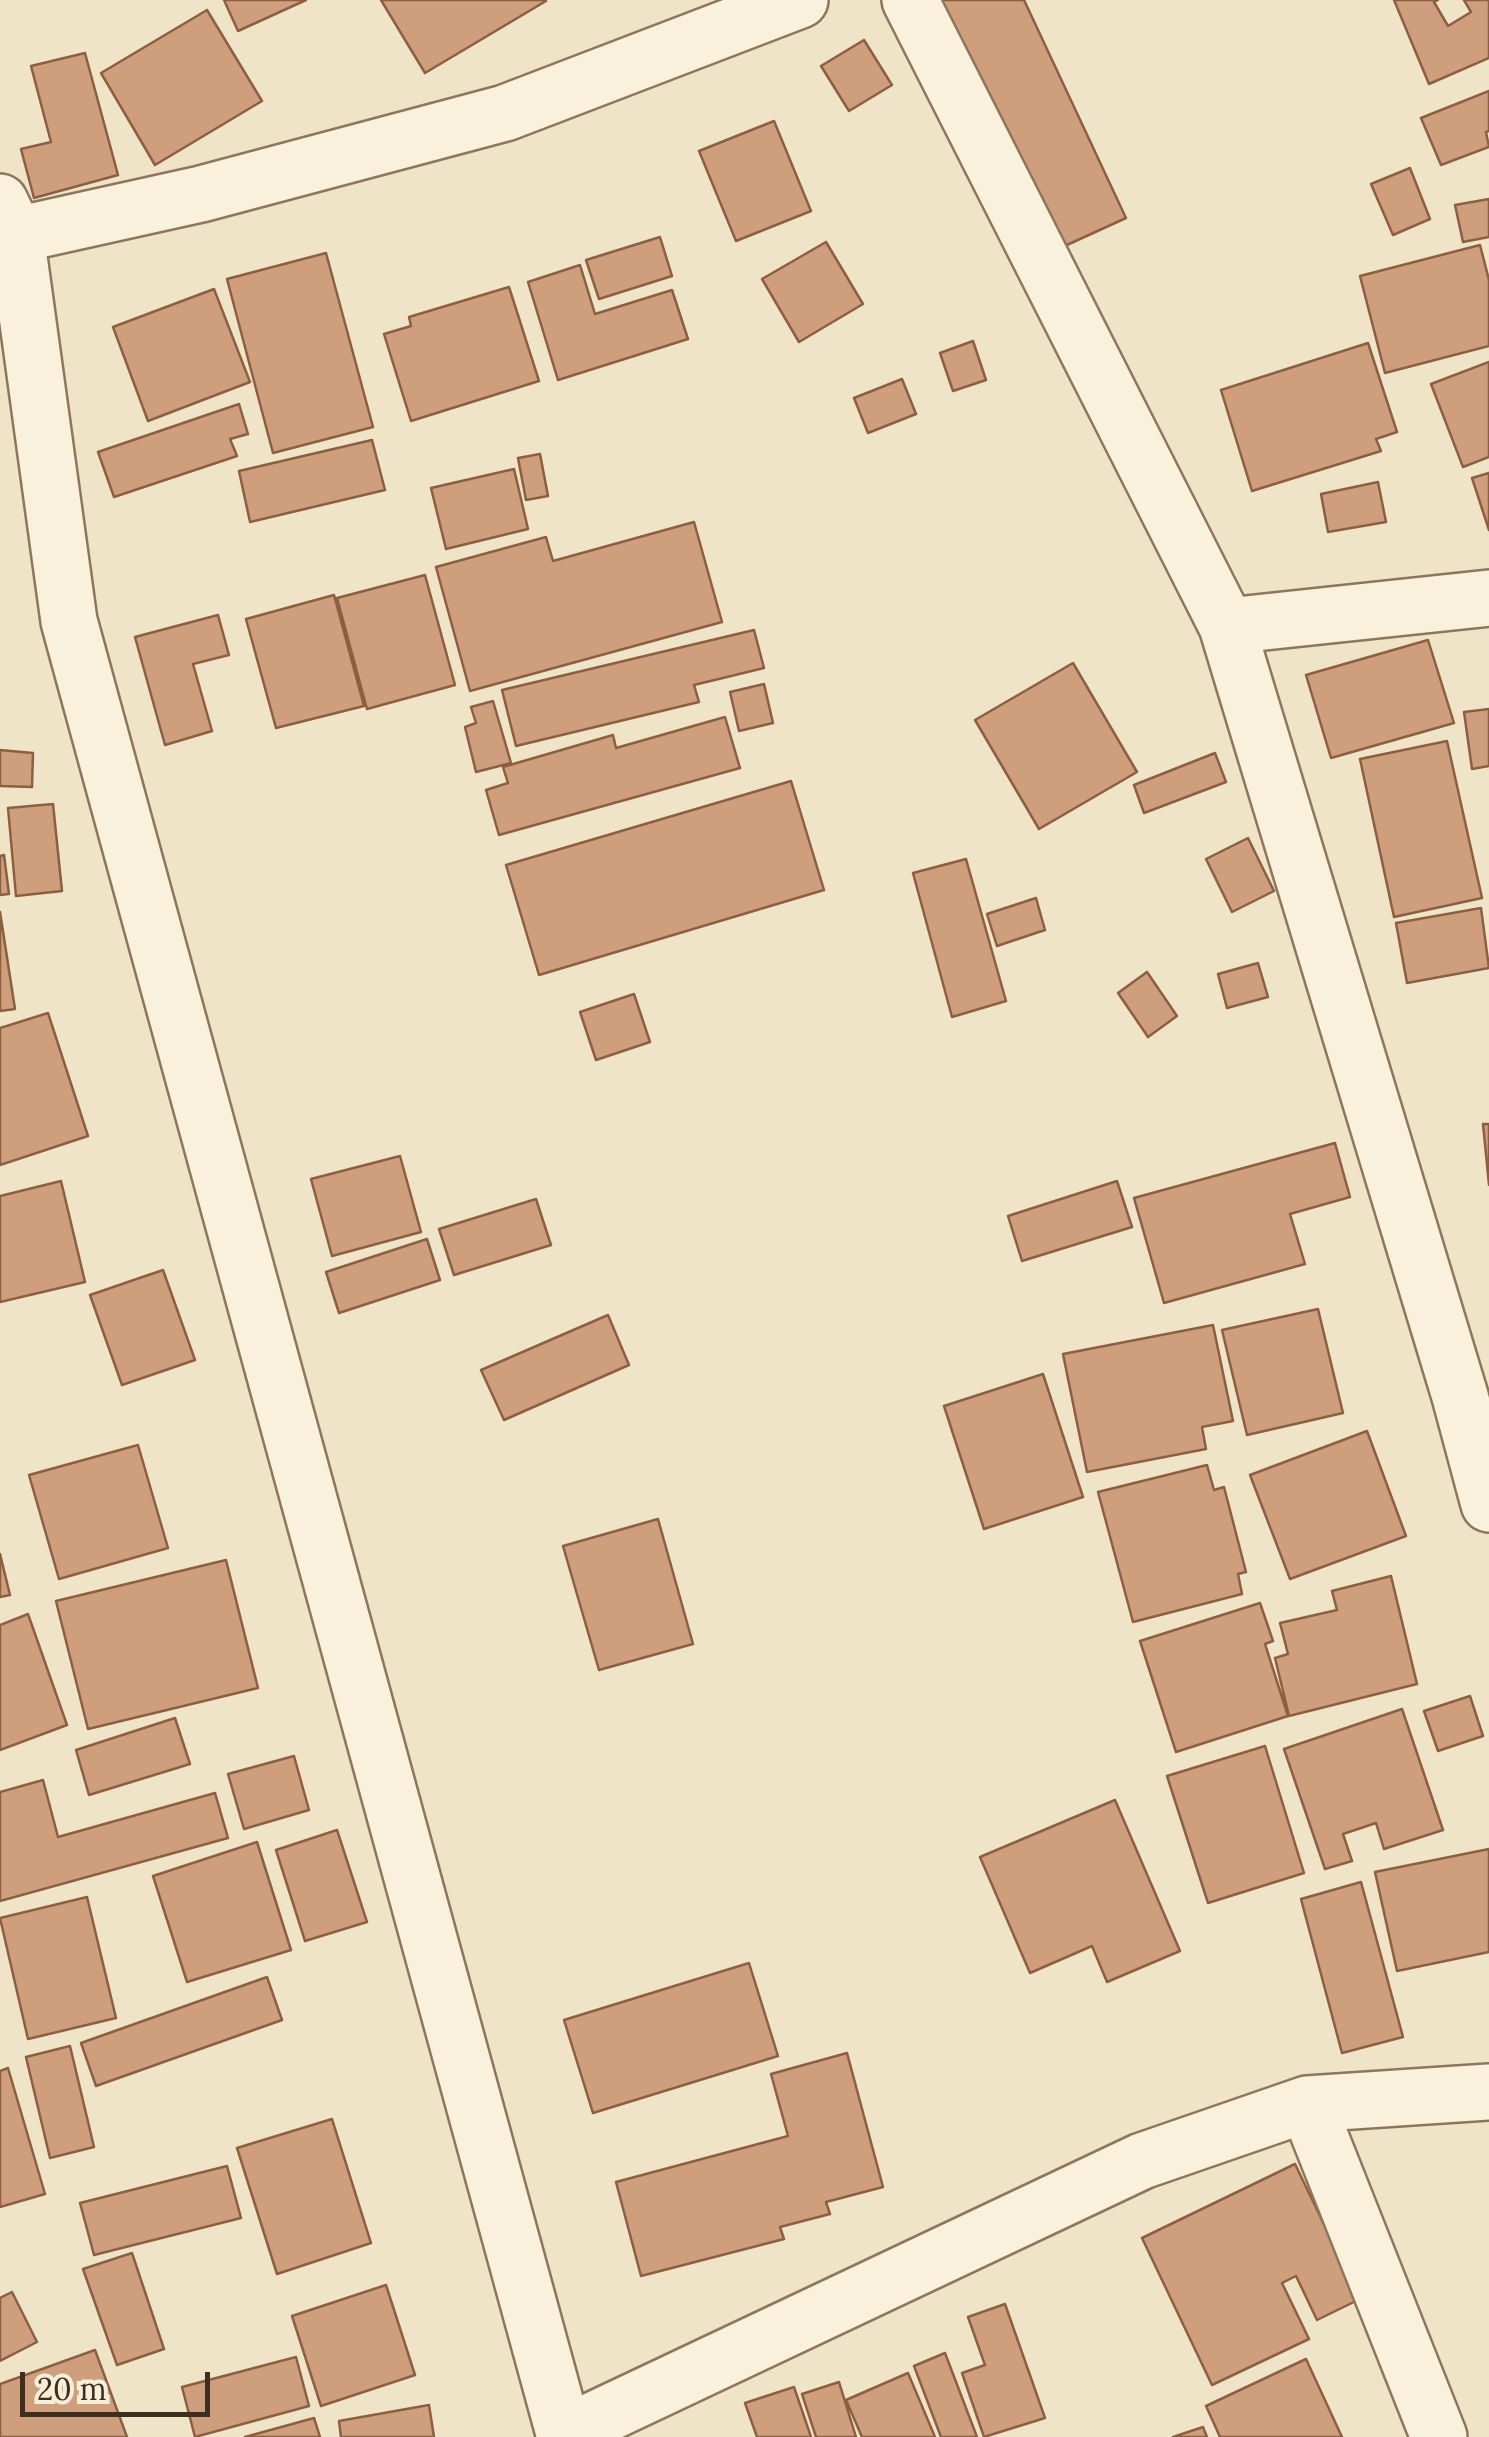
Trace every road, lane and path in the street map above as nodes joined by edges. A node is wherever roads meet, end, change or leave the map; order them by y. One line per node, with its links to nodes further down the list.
1 (800, 0): 3 (street)
2 (910, 0): 5 (street)
3 (5, 218): 10 (street)
4 (1489, 598): 5 (street)
5 (1228, 626): 6 (street)
6 (1474, 1395): 7 (street)
7 (1489, 1504)
8 (1489, 2092): 9 (street)
9 (1307, 2104): 10 (street); 11 (street)
10 (564, 2436)
11 (1439, 2437)

